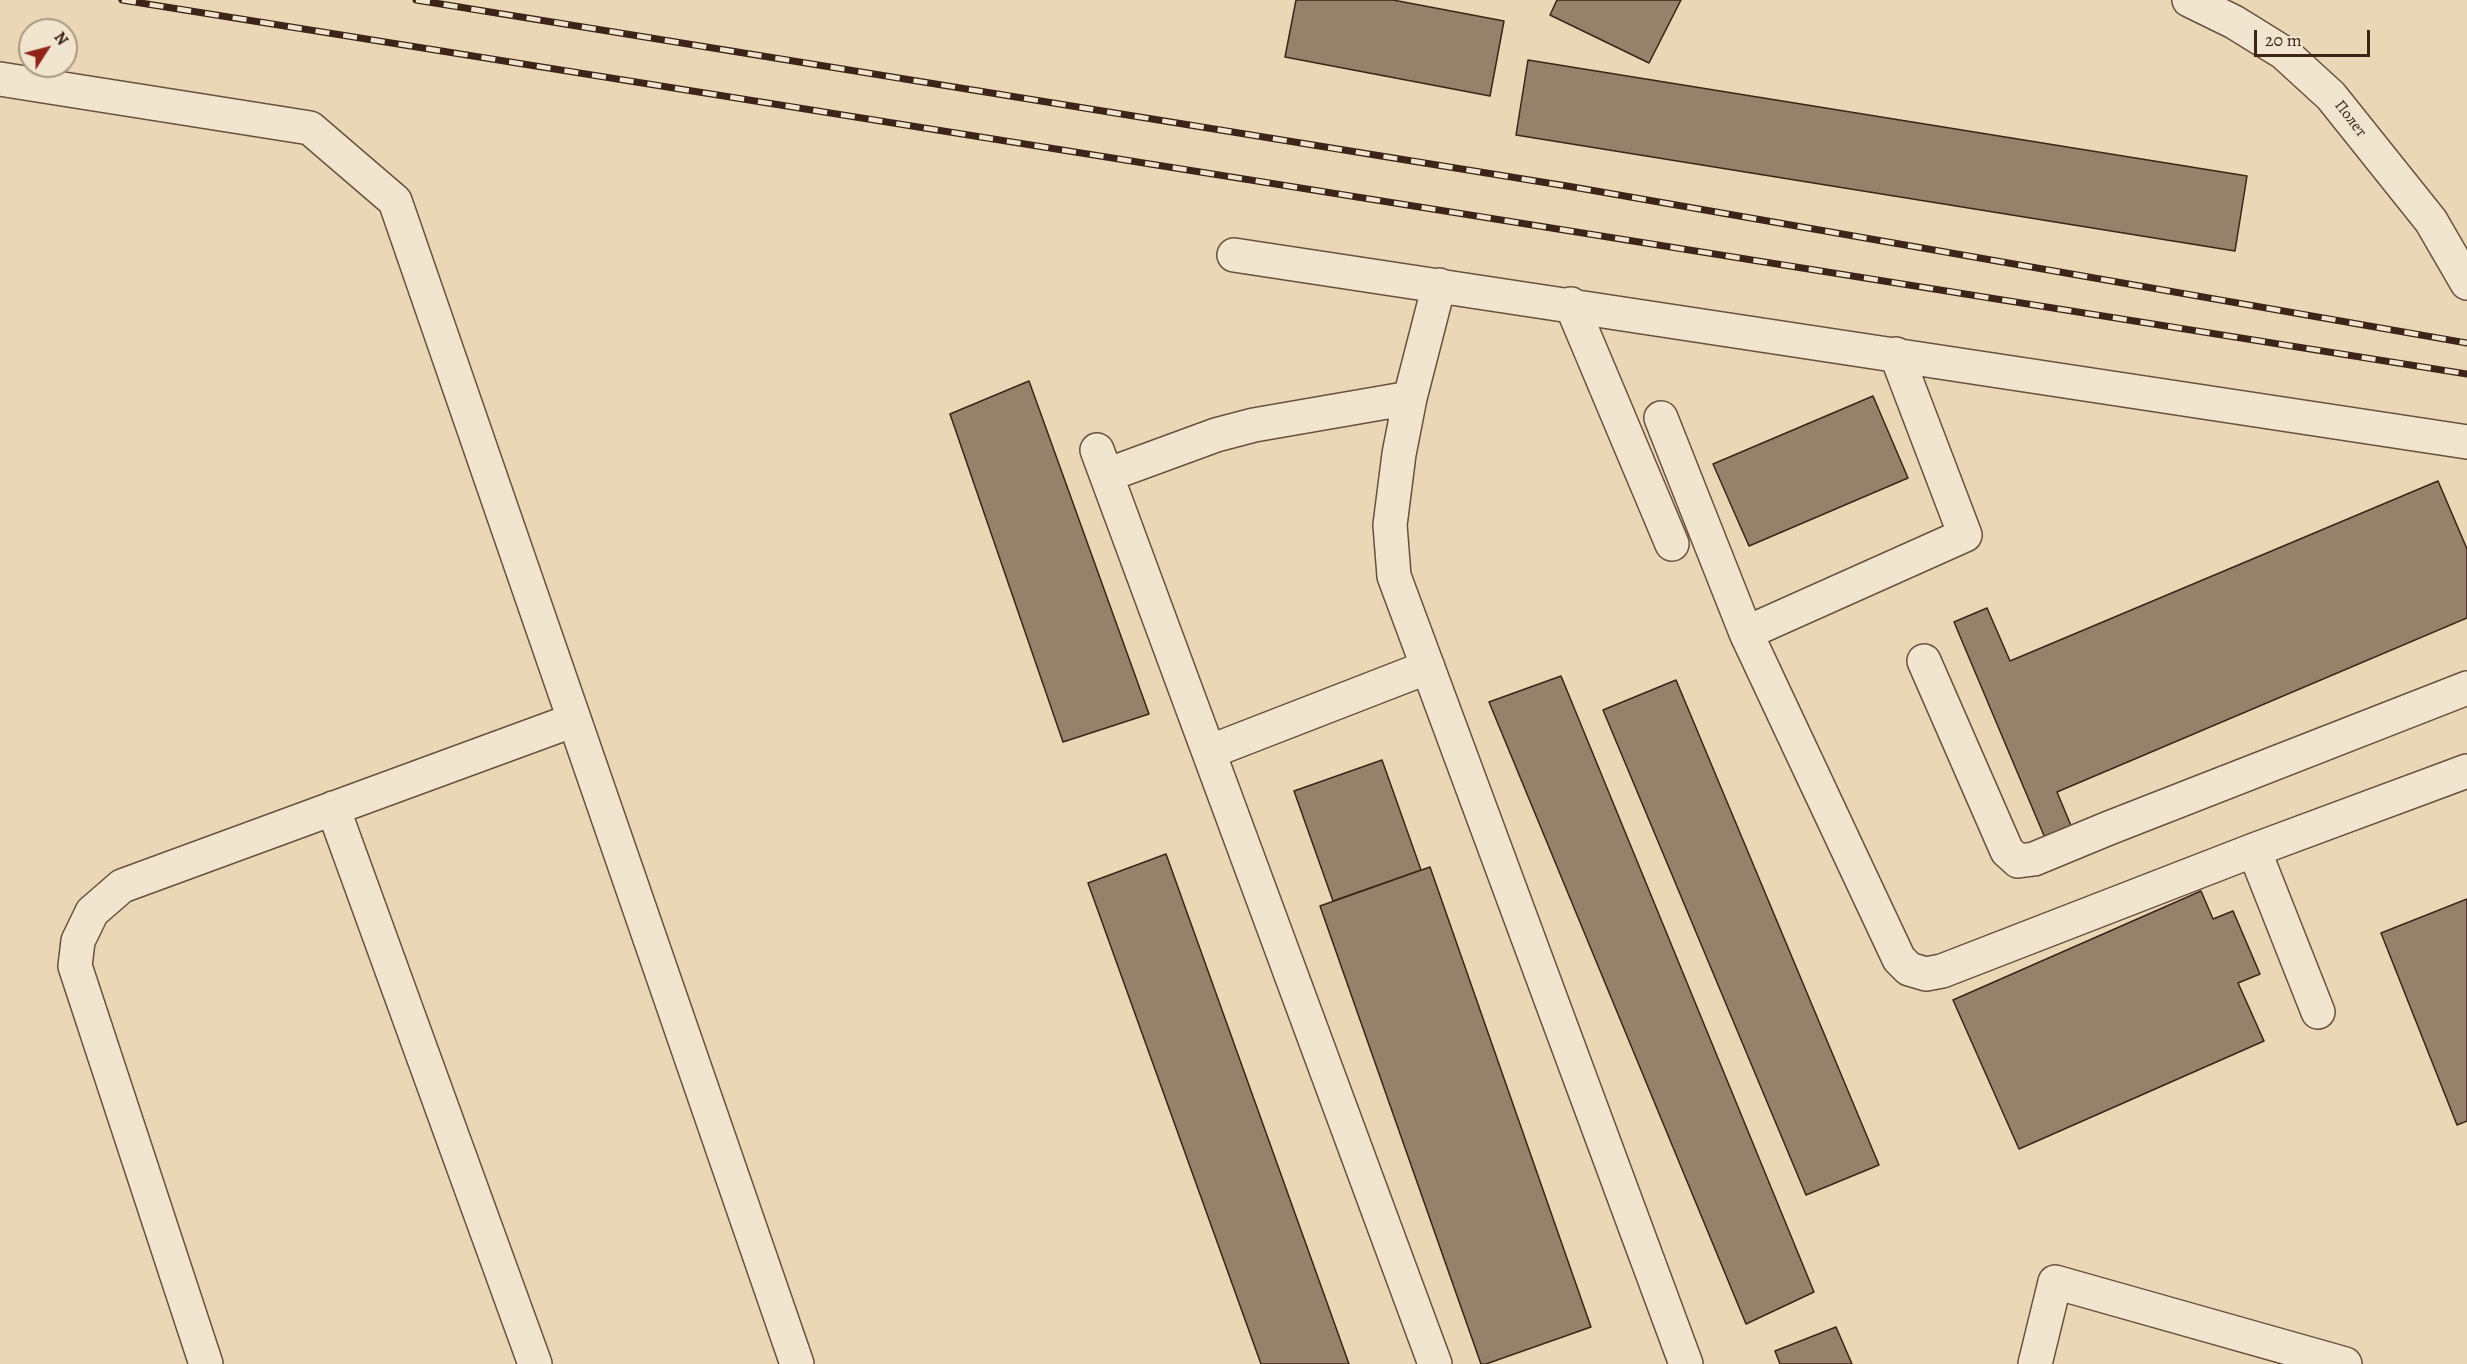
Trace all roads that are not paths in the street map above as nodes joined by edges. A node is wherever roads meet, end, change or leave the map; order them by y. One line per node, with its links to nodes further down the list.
1 (2189, 0): 4 (street, Полет)
2 (0, 79): 16 (street)
3 (1234, 255): 5 (street)
4 (2467, 283)
5 (1439, 285): 6 (street); 8 (street)
6 (1571, 304): 7 (street); 11 (street)
7 (1896, 354): 10 (street); 12 (street)
8 (1410, 398): 14 (street); 17 (street)
9 (1661, 418): 12 (street)
10 (2467, 442)
11 (1672, 544)
12 (1746, 633): 20 (street)
13 (1924, 661): 15 (street)
14 (1428, 667): 17 (street); 26 (street)
15 (2467, 688)
16 (574, 720): 19 (street); 24 (street)
17 (1209, 752): 25 (street)
18 (2467, 771): 20 (street)
19 (333, 808): 22 (street); 23 (street)
20 (2254, 850): 21 (street)
21 (2318, 1012)
22 (206, 1364)
23 (535, 1364)
24 (797, 1364)
25 (1435, 1364)
26 (1686, 1364)
27 (2034, 1364): 28 (street)
28 (2344, 1364)

